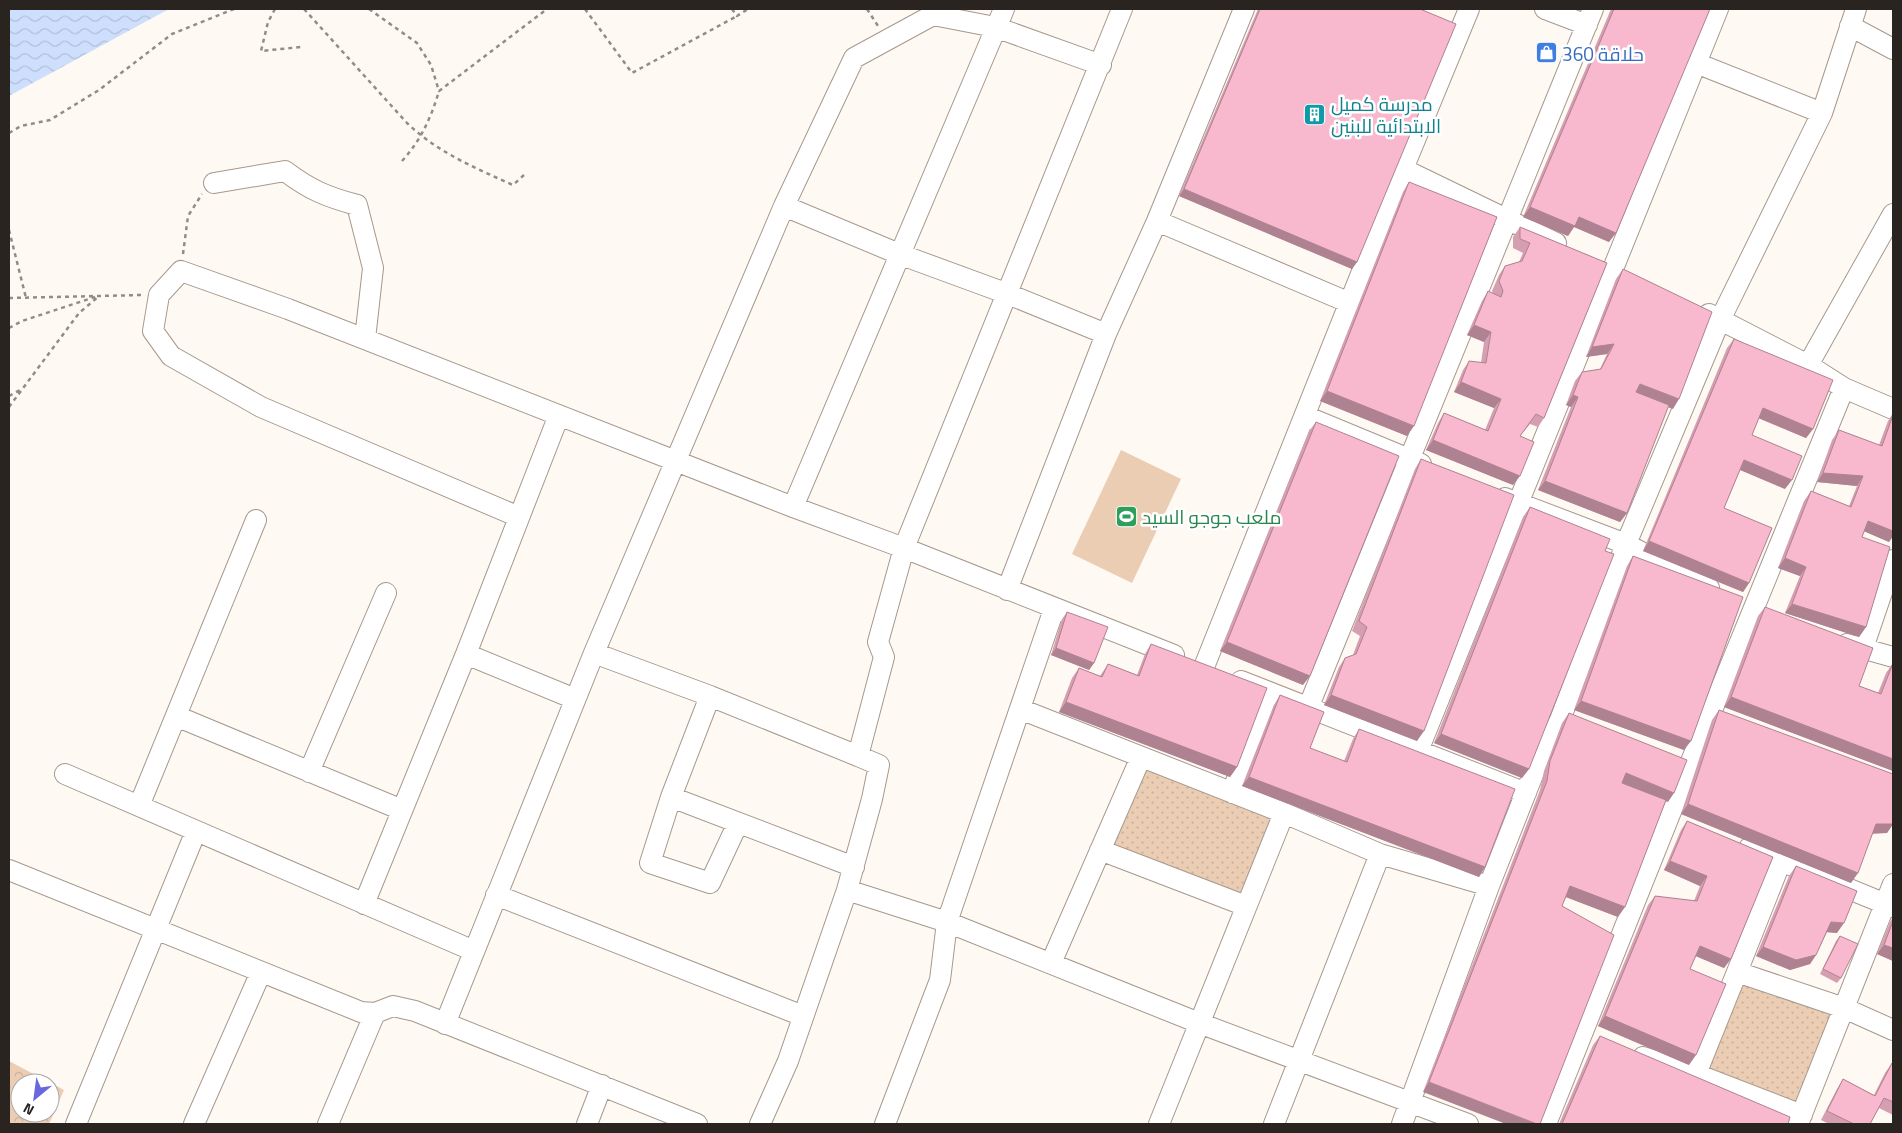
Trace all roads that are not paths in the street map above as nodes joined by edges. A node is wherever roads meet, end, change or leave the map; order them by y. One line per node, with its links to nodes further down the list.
1 (978, 9): 10 (street)
2 (1004, 9): 10 (street)
3 (1122, 9): 13 (street)
4 (1244, 9): 20 (street)
5 (1545, 9): 7 (street)
6 (1718, 9): 12 (street)
7 (1590, 17): 19 (street)
8 (1853, 17): 11 (street); 14 (street)
9 (1458, 19): 15 (street)
10 (995, 27): 13 (street); 17 (street); 22 (street)
11 (1893, 49)
12 (1696, 63): 14 (street); 38 (street)
13 (1101, 66): 23 (street)
14 (1822, 113): 26 (street)
15 (1403, 169): 19 (street); 24 (street)
16 (214, 183): 28 (street)
17 (784, 206): 22 (street); 35 (street)
18 (1893, 214): 29 (street)
19 (1507, 220): 21 (street); 34 (street)
20 (1157, 221): 24 (street); 27 (street)
21 (1568, 249)
22 (900, 254): 23 (street); 39 (street)
23 (1008, 294): 27 (street); 43 (street)
24 (1350, 303): 33 (street)
25 (1693, 307): 26 (street)
26 (1720, 320): 29 (street); 42 (street)
27 (1106, 334): 45 (street)
28 (366, 339): 32 (street); 40 (street)
29 (1808, 365): 30 (street)
30 (1844, 388): 31 (street); 47 (street)
31 (1893, 409)
32 (559, 415): 35 (street); 40 (street)
33 (1305, 416): 34 (street); 54 (street)
34 (1410, 459): 36 (street); 58 (street)
35 (676, 461): 39 (street); 51 (street)
36 (1437, 470)
37 (1491, 492): 38 (street)
38 (1518, 503): 42 (street); 61 (street)
39 (794, 507): 43 (street)
40 (519, 516): 52 (street)
41 (256, 520): 60 (street)
42 (1626, 544): 47 (street); 67 (street)
43 (904, 548): 45 (street); 62 (street)
44 (1893, 560): 50 (street)
45 (1007, 590): 48 (street)
46 (386, 593): 64 (street)
47 (1747, 607): 72 (street)
48 (1054, 609): 54 (street); 59 (street)
49 (1829, 638): 50 (street)
50 (1863, 648): 53 (street)
51 (594, 653): 56 (street); 57 (street)
52 (466, 654): 57 (street); 70 (street)
53 (1893, 657)
54 (1204, 667): 55 (street)
55 (1268, 692): 58 (street); 66 (street)
56 (710, 696): 62 (street); 68 (street)
57 (575, 699): 85 (street)
58 (1308, 708): 61 (street)
59 (1020, 709): 63 (street); 89 (street)
60 (176, 716): 64 (street); 69 (street)
61 (1418, 751): 67 (street)
62 (858, 756): 80 (street)
63 (1141, 757): 66 (street); 77 (street)
64 (309, 772): 70 (street)
65 (65, 774): 69 (street)
66 (1232, 793): 71 (street)
67 (1526, 793): 83 (street)
68 (671, 797): 73 (street); 73 (street)
69 (139, 806): 75 (street)
70 (402, 810): 86 (street)
71 (1284, 813): 78 (street); 88 (street)
72 (1670, 817): 74 (street); 118 (street)
73 (738, 823): 80 (street)
74 (1689, 824)
75 (196, 831): 86 (street); 90 (street)
76 (1735, 843): 79 (street)
77 (1100, 850): 88 (street); 92 (street)
78 (1380, 854): 83 (street); 102 (street)
79 (1781, 861): 87 (street); 94 (street)
80 (854, 867): 84 (street)
81 (9, 870): 90 (street)
82 (1893, 884): 87 (street)
83 (1489, 886): 105 (street)
84 (847, 890): 89 (street); 97 (street)
85 (496, 895): 91 (street); 97 (street)
86 (364, 904): 91 (street)
87 (1889, 905): 95 (street)
88 (1246, 906): 98 (street)
89 (947, 922): 92 (street); 113 (street)
90 (156, 930): 93 (street); 107 (street)
91 (474, 951): 99 (street)
92 (1051, 963): 98 (street)
93 (261, 972): 96 (street); 108 (street)
94 (1737, 972): 95 (street); 103 (street)
95 (1844, 1008): 100 (street); 106 (street)
96 (375, 1013): 99 (street); 109 (street)
97 (803, 1016): 112 (street)
98 (1199, 1023): 102 (street); 114 (street)
99 (445, 1024): 104 (street)
100 (1893, 1030)
101 (1625, 1051): 103 (street)
102 (1299, 1062): 105 (street); 115 (street)
103 (1696, 1074): 106 (street)
104 (602, 1085): 110 (street); 111 (street)
105 (1412, 1102): 116 (street); 117 (street)
106 (1800, 1119)
107 (76, 1124)
108 (194, 1124)
109 (328, 1124)
110 (587, 1124)
111 (697, 1124)
112 (760, 1124)
113 (886, 1124)
114 (1159, 1124)
115 (1274, 1124)
116 (1402, 1124)
117 (1468, 1124)
118 (1546, 1124)

